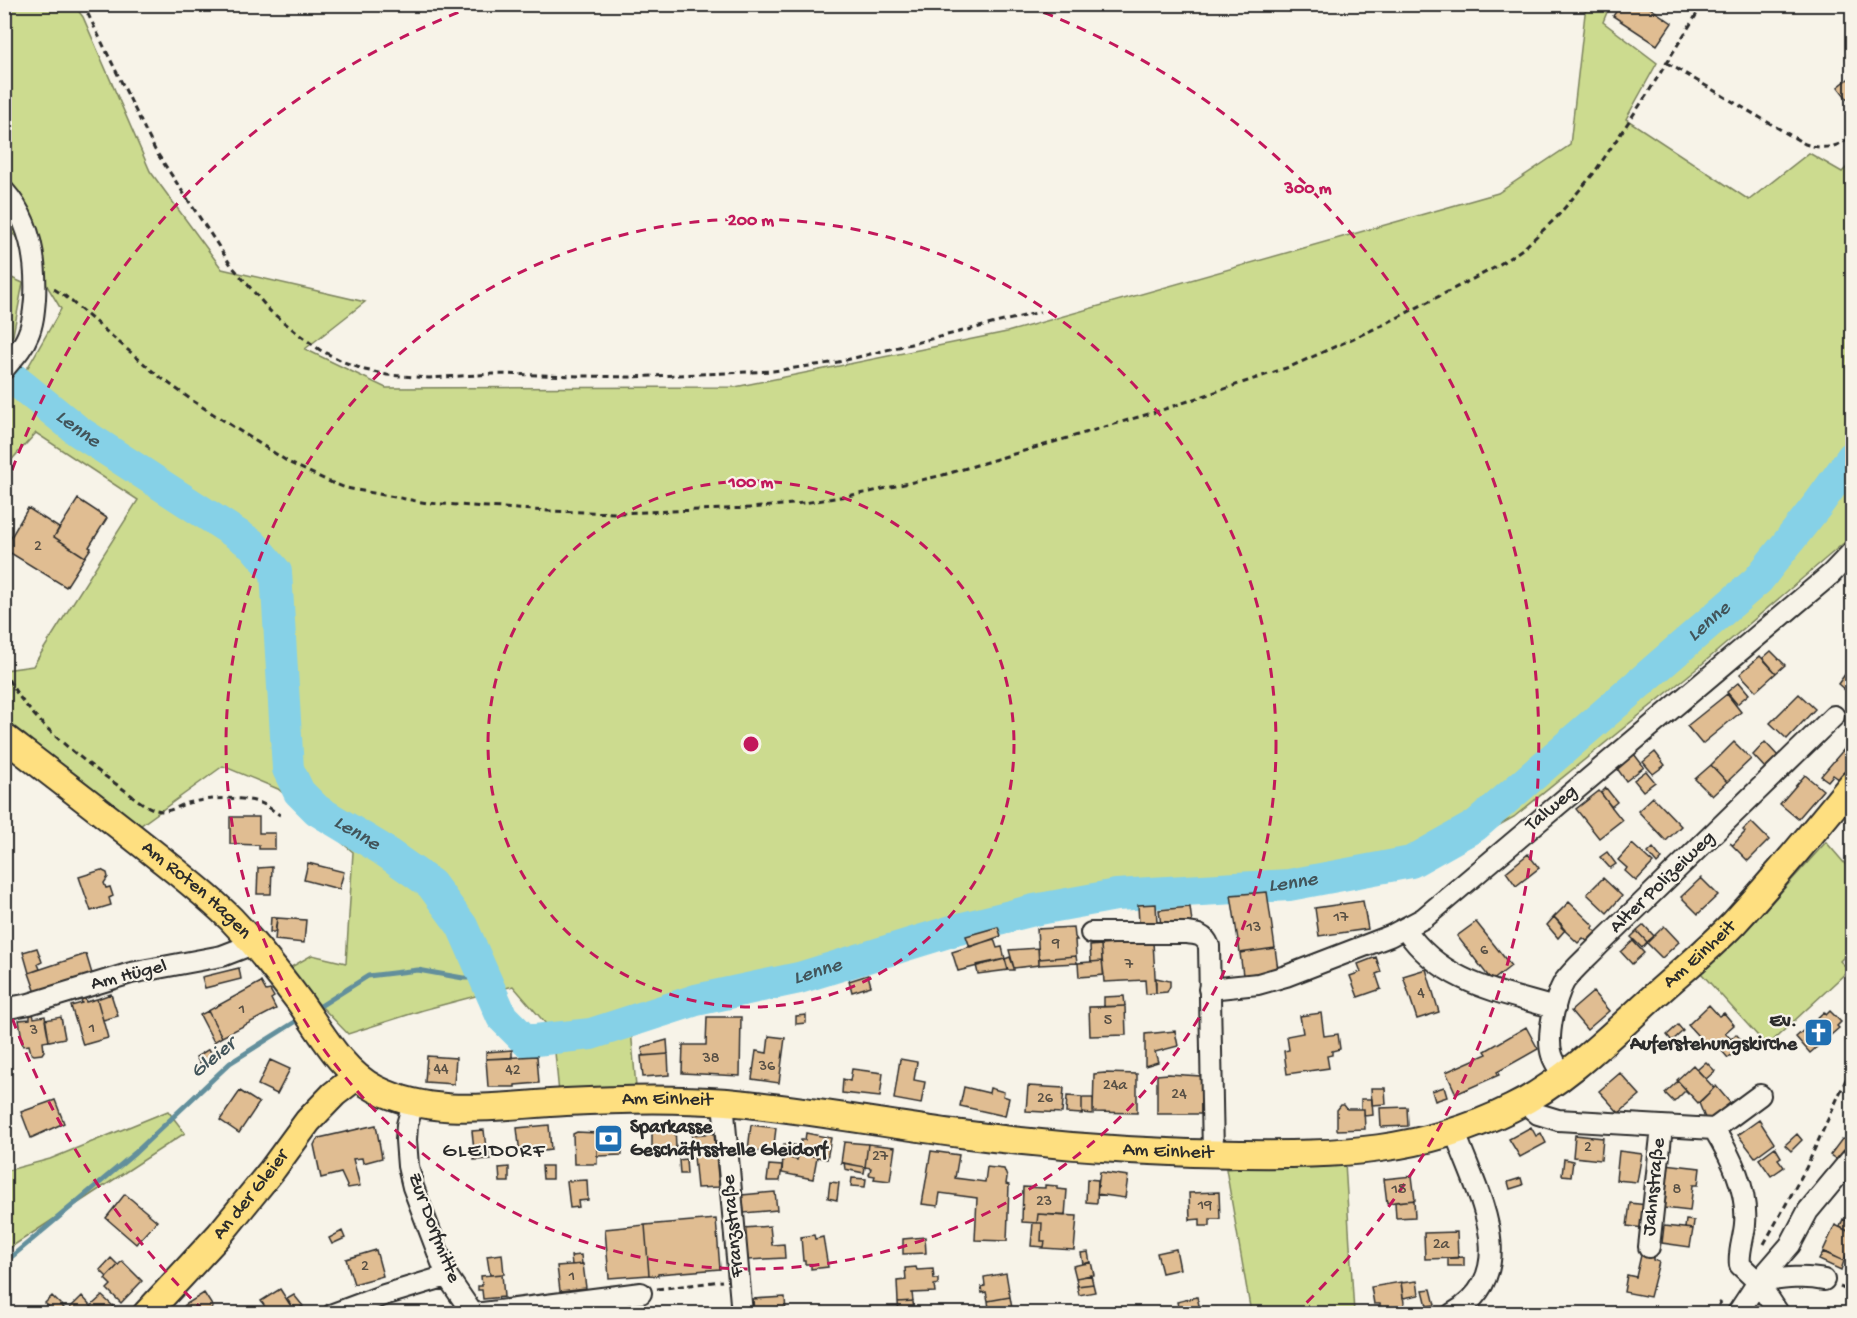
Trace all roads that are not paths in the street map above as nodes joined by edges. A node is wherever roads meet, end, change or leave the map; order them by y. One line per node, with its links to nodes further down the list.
1 (4, 191): 2 (street)
2 (4, 369)
3 (1852, 552): 7 (street, Talweg)
4 (1834, 716): 11 (street, Alter Polizeiweg)
5 (4, 737): 9 (main road, Am Roten Hagen)
6 (1852, 784): 13 (main road, Am Einheit)
7 (1405, 929): 10 (street, Talweg); 11 (street)
8 (1091, 933): 10 (street)
9 (253, 944): 12 (street, Am Hügel); 14 (main road, Am Roten Hagen)
10 (1209, 989): 22 (street)
11 (1555, 1008): 13 (street, Alter Polizeiweg)
12 (4, 1009)
13 (1563, 1075): 17 (main road, Am Einheit)
14 (356, 1077): 18 (main road, Am Einheit); 29 (main road, An der Gleier)
15 (1760, 1095): 20 (street)
16 (723, 1102): 18 (main road, Am Einheit); 22 (main road, Am Einheit); 32 (street, Franzstraße)
17 (1524, 1102): 19 (street, Jahnstraße); 21 (main road, Am Einheit)
18 (413, 1103): 25 (street, Zur Dorfmitte)
19 (1662, 1127): 20 (street, Jahnstraße); 24 (street, Jahnstraße)
20 (1714, 1129): 26 (street)
21 (1455, 1132): 22 (main road, Am Einheit); 33 (street)
22 (1213, 1153)
23 (1852, 1158): 26 (street)
24 (1649, 1247)
25 (447, 1276): 30 (street); 31 (street, Zur Dorfmitte)
26 (1752, 1277): 27 (street); 34 (street); 35 (street)
27 (1824, 1280)
28 (641, 1293): 31 (street)
29 (146, 1314)
30 (333, 1314)
31 (474, 1314)
32 (742, 1314)
33 (1452, 1314)
34 (1737, 1314)
35 (1779, 1314)

